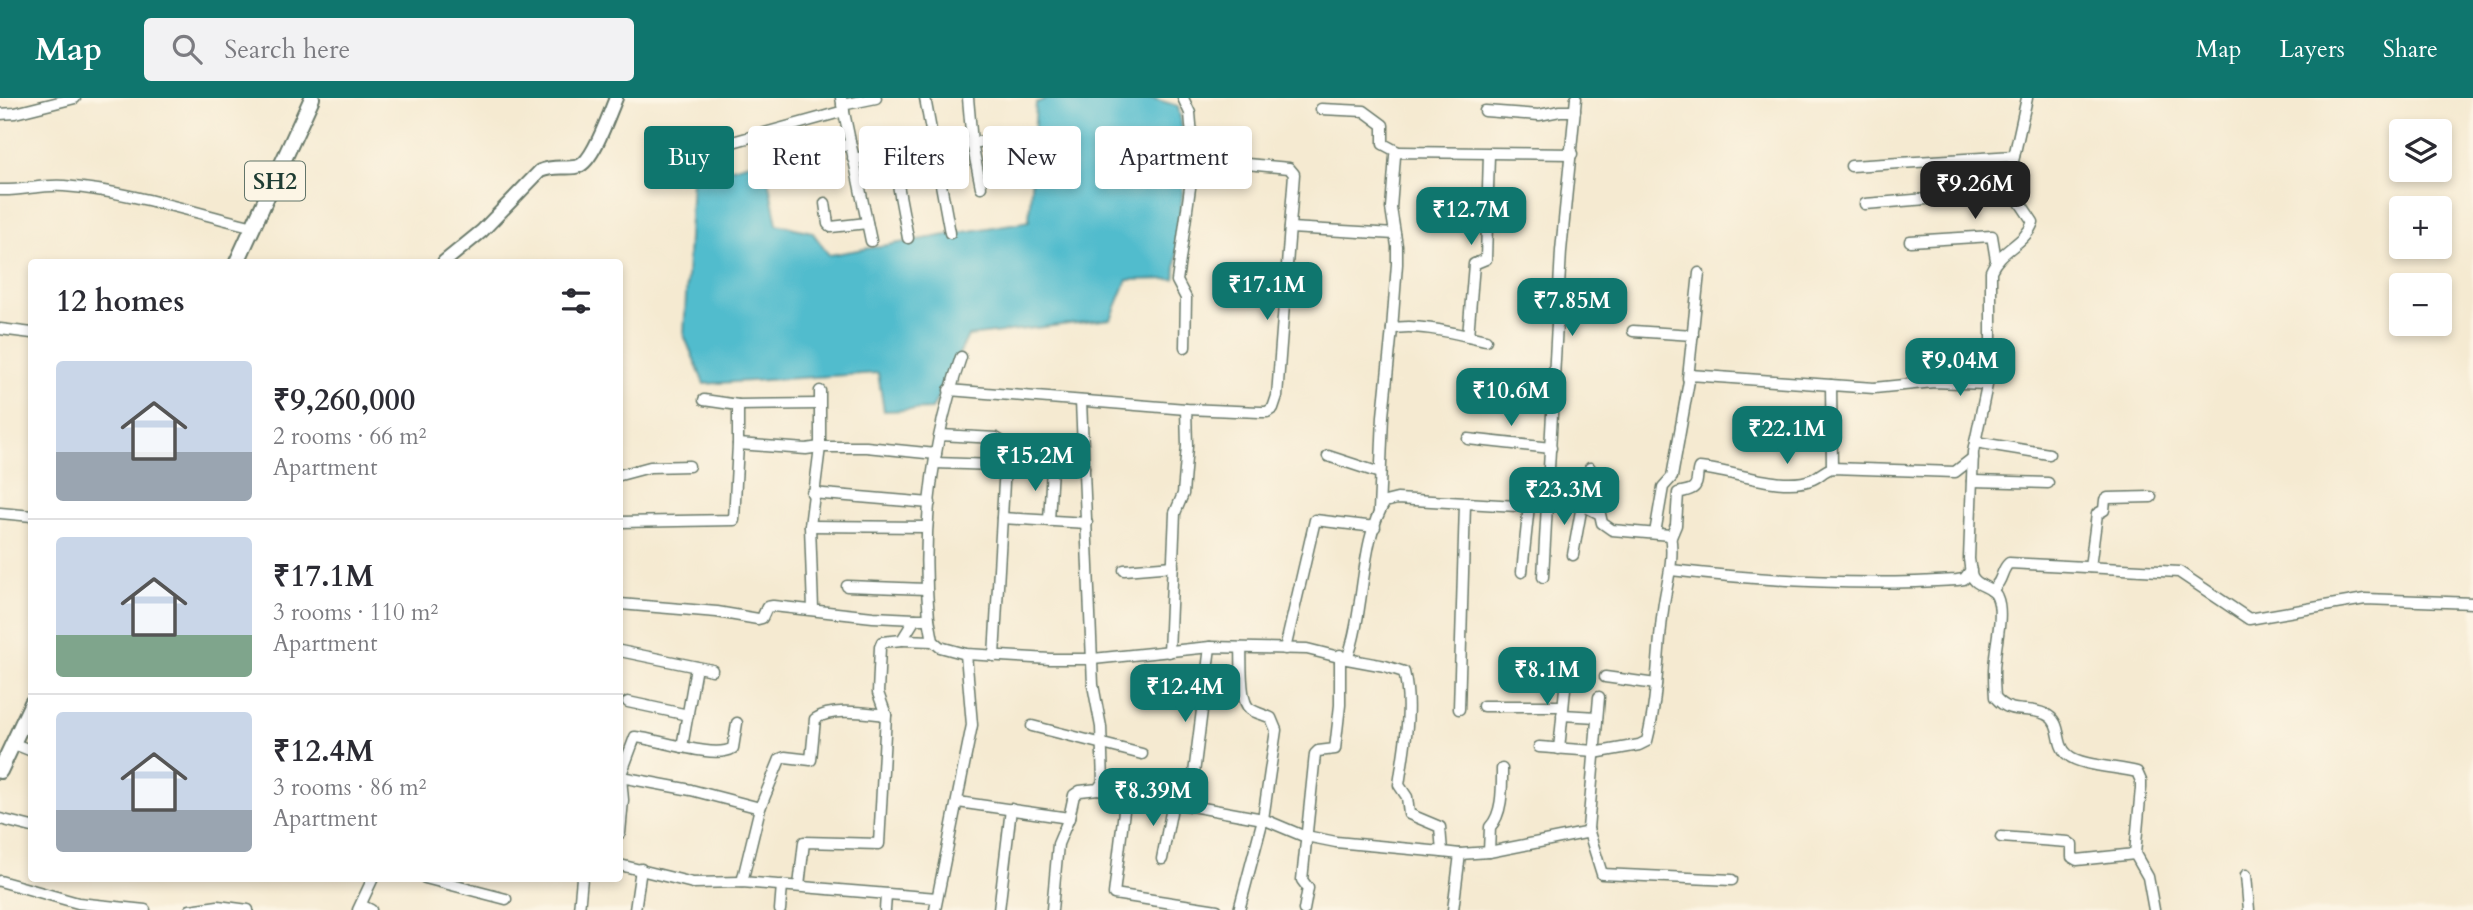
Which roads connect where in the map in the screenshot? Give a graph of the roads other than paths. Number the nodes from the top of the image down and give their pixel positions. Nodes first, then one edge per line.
1 (75, 98) edge
2 (312, 98) edge
3 (616, 98) edge
4 (876, 98) edge
5 (925, 98) edge
6 (968, 98) edge
7 (1183, 98) edge
8 (1576, 98) edge
9 (2027, 98) edge
10 (842, 104) edge
11 (1321, 109) dead end
12 (1485, 111) dead end
13 (1575, 111) junction
14 (0, 114) edge
15 (930, 126) edge
16 (1191, 126) edge
17 (734, 141) edge
18 (983, 142) edge
19 (850, 144) junction
20 (969, 144) edge
21 (972, 144) junction
22 (845, 146) edge
23 (1398, 152) junction
24 (1489, 154) junction
25 (1572, 155) junction
26 (2014, 156) junction
27 (859, 158) edge
28 (853, 159) junction
29 (1252, 164) edge
30 (1851, 166) dead end
31 (981, 187) dead end
32 (899, 189) edge
33 (942, 189) edge
34 (1190, 189) edge
35 (0, 190) edge
36 (2013, 192) junction
37 (825, 203) dead end
38 (1865, 204) dead end
39 (867, 223) junction
40 (254, 227) junction
41 (1290, 228) junction
42 (950, 233) dead end
43 (1395, 234) junction
44 (908, 238) dead end
45 (871, 241) dead end
46 (1910, 241) dead end
47 (238, 259) edge
48 (448, 259) edge
49 (1996, 260) junction
50 (1699, 273) dead end
51 (0, 329) edge
52 (1392, 329) junction
53 (1633, 331) dead end
54 (28, 332) edge
55 (1693, 335) junction
56 (1468, 336) junction
57 (1486, 340) dead end
58 (1185, 347) dead end
59 (961, 357) dead end
60 (1688, 378) junction
61 (1987, 384) junction
62 (1831, 385) junction
63 (950, 390) junction
64 (820, 391) dead end
65 (1494, 395) dead end
66 (704, 400) dead end
67 (1081, 401) junction
68 (819, 404) junction
69 (1553, 404) junction
70 (738, 405) junction
71 (1186, 409) junction
72 (940, 435) junction
73 (1468, 439) dead end
74 (1975, 442) junction
75 (738, 444) junction
76 (820, 447) junction
77 (1551, 447) junction
78 (2049, 454) dead end
79 (1328, 456) dead end
80 (936, 458) junction
81 (1973, 458) junction
82 (1005, 465) junction
83 (690, 466) dead end
84 (1052, 467) junction
85 (1084, 468) junction
86 (1590, 468) dead end
87 (1832, 468) junction
88 (1380, 473) junction
89 (623, 474) edge
90 (1972, 481) junction
91 (2048, 483) dead end
92 (813, 494) junction
93 (2151, 497) dead end
94 (930, 503) junction
95 (1548, 503) junction
96 (1465, 504) junction
97 (1529, 505) junction
98 (1584, 505) junction
99 (1379, 511) junction
100 (0, 513) edge
101 (28, 516) edge
102 (1002, 518) junction
103 (1049, 521) junction
104 (623, 522) edge
105 (1087, 523) junction
106 (810, 526) junction
107 (927, 527) junction
108 (1375, 527) junction
109 (1655, 533) junction
110 (1671, 537) junction
111 (1573, 555) dead end
112 (1173, 566) junction
113 (2090, 567) junction
114 (1124, 570) dead end
115 (1671, 570) junction
116 (1971, 570) junction
117 (1522, 572) dead end
118 (1543, 577) dead end
119 (847, 586) dead end
120 (926, 589) junction
121 (1991, 590) junction
122 (2473, 603) edge
123 (623, 604) edge
124 (813, 609) junction
125 (915, 618) junction
126 (929, 619) junction
127 (902, 640) junction
128 (933, 641) junction
129 (1210, 647) junction
130 (1241, 648) junction
131 (1285, 649) junction
132 (623, 652) edge
133 (1169, 652) junction
134 (966, 654) junction
135 (993, 656) junction
136 (1344, 657) junction
137 (1093, 659) junction
138 (696, 667) junction
139 (1567, 669) dead end
140 (712, 670) dead end
141 (1605, 677) dead end
142 (1656, 684) junction
143 (1599, 697) dead end
144 (628, 702) dead end
145 (1483, 706) dead end
146 (1459, 709) dead end
147 (28, 711) edge
148 (1562, 711) junction
149 (688, 715) junction
150 (886, 715) junction
151 (1597, 717) junction
152 (737, 723) dead end
153 (1032, 726) dead end
154 (1100, 742) junction
155 (12, 743) junction
156 (682, 747) junction
157 (1539, 747) dead end
158 (1559, 748) junction
159 (28, 749) edge
160 (1595, 752) junction
161 (1142, 754) dead end
162 (623, 769) edge
163 (1502, 769) dead end
164 (0, 771) edge
165 (623, 778) edge
166 (1098, 789) junction
167 (1125, 794) junction
168 (958, 802) junction
169 (1173, 802) junction
170 (1190, 805) junction
171 (760, 807) junction
172 (1011, 809) junction
173 (1069, 818) junction
174 (0, 819) edge
175 (1263, 819) junction
176 (28, 826) edge
177 (1588, 829) junction
178 (1308, 837) junction
179 (2001, 837) dead end
180 (1443, 852) junction
181 (1489, 852) junction
182 (1460, 854) junction
183 (2134, 855) junction
184 (1162, 859) dead end
185 (623, 866) edge
186 (641, 869) junction
187 (2246, 875) dead end
188 (1732, 880) dead end
189 (0, 881) edge
190 (372, 882) edge
191 (440, 882) edge
192 (582, 882) edge
193 (742, 882) junction
194 (782, 885) junction
195 (799, 886) junction
196 (886, 895) junction
197 (937, 898) junction
198 (506, 899) dead end
199 (363, 908) edge
200 (145, 910) edge
201 (190, 910) edge
202 (248, 910) edge
203 (579, 910) edge
204 (635, 910) edge
205 (780, 910) edge
206 (885, 910) edge
207 (935, 910) edge
208 (999, 910) edge
209 (1052, 910) edge
210 (1217, 910) edge
211 (1239, 910) edge
212 (1304, 910) edge
213 (1453, 910) edge
214 (2154, 910) edge
215 (2249, 910) edge

1 - 14 street
2 - 40 main road, SH2
3 - 48 street
4 - 10 street
5 - 15 street
6 - 21 street
7 - 16 street
8 - 13 street
9 - 26 street
10 - 17 street
10 - 19 street
11 - 23 street
12 - 13 street
13 - 25 street
18 - 21 street
19 - 22 street
19 - 28 street
20 - 21 street
21 - 31 street
23 - 24 street
23 - 43 street
24 - 25 street
24 - 56 street
25 - 69 street
26 - 30 street
26 - 36 street
27 - 28 street
28 - 39 street
29 - 41 street
32 - 44 street
33 - 42 street
34 - 58 street
35 - 40 street
36 - 38 street
36 - 49 street
37 - 39 street
39 - 45 street
40 - 47 main road, SH2
41 - 43 street
41 - 71 street
43 - 52 street
46 - 49 street
49 - 61 street
50 - 55 street
51 - 54 street
52 - 56 street
52 - 88 street
53 - 55 street
55 - 60 street
56 - 57 street
59 - 63 street
60 - 62 street
60 - 109 street
61 - 62 street
61 - 74 street
62 - 87 street
63 - 67 street
63 - 72 street
64 - 68 street
65 - 69 street
66 - 70 street
67 - 71 street
67 - 85 street
68 - 70 street
68 - 76 street
69 - 77 street
70 - 75 street
71 - 112 street
72 - 80 street
72 - 82 street
73 - 77 street
74 - 78 street
74 - 81 street
75 - 76 street
75 - 104 street
76 - 80 street
76 - 92 street
77 - 95 street
79 - 88 street
80 - 82 street
80 - 94 street
81 - 87 street
81 - 90 street
82 - 84 street
82 - 102 street
83 - 89 street
84 - 85 street
84 - 103 street
85 - 105 street
86 - 98 street
87 - 110 street
88 - 99 street
90 - 91 street
90 - 116 street
92 - 94 street
92 - 106 street
93 - 113 street
94 - 107 street
95 - 97 street
95 - 98 street
95 - 118 street
96 - 97 street
96 - 99 street
96 - 146 street
97 - 117 street
98 - 109 street
98 - 111 street
99 - 108 street
100 - 101 street
102 - 103 street
102 - 135 street
103 - 105 street
105 - 137 street
106 - 107 street
106 - 124 street
107 - 120 street
108 - 131 street
108 - 136 street
109 - 110 street
110 - 115 street
112 - 114 street
112 - 133 street
113 - 121 street
113 - 122 street
115 - 116 street
115 - 142 street
116 - 121 street
119 - 120 street
120 - 126 street
121 - 183 street
123 - 124 street
124 - 125 street
125 - 126 street
125 - 127 street
126 - 128 street
127 - 128 street
127 - 150 street
128 - 134 street
129 - 130 street
129 - 133 street
129 - 170 street
130 - 131 street
130 - 175 street
131 - 136 street
132 - 138 street
133 - 137 street
134 - 135 street
134 - 168 street
135 - 137 street
136 - 178 street
136 - 180 street
137 - 154 street
138 - 140 street
138 - 149 street
139 - 148 street
141 - 142 street
142 - 160 street
143 - 151 street
144 - 149 street
145 - 148 street
147 - 155 main road
148 - 151 street
148 - 158 street
149 - 156 street
150 - 171 street
150 - 195 street
151 - 160 street
152 - 156 street
153 - 154 street
154 - 161 street
154 - 166 street
155 - 159 street
155 - 164 main road
156 - 162 street
157 - 158 street
158 - 160 street
160 - 177 street
163 - 181 street
165 - 171 street
166 - 167 street
166 - 173 street
167 - 169 street
167 - 210 street
168 - 172 street
168 - 197 street
169 - 170 street
169 - 184 street
170 - 175 street
171 - 193 street
172 - 173 street
172 - 208 street
173 - 209 street
174 - 176 street
175 - 178 street
175 - 211 street
177 - 181 street
177 - 188 street
178 - 180 street
178 - 212 street
179 - 183 street
180 - 182 street
181 - 182 street
182 - 213 street
183 - 214 street
185 - 186 street
186 - 193 street
186 - 204 street
187 - 215 street
189 - 200 street
190 - 199 street
191 - 198 street
192 - 203 street
193 - 194 street
194 - 195 street
194 - 205 street
195 - 196 street
196 - 197 street
196 - 206 street
197 - 207 street
201 - 202 street

